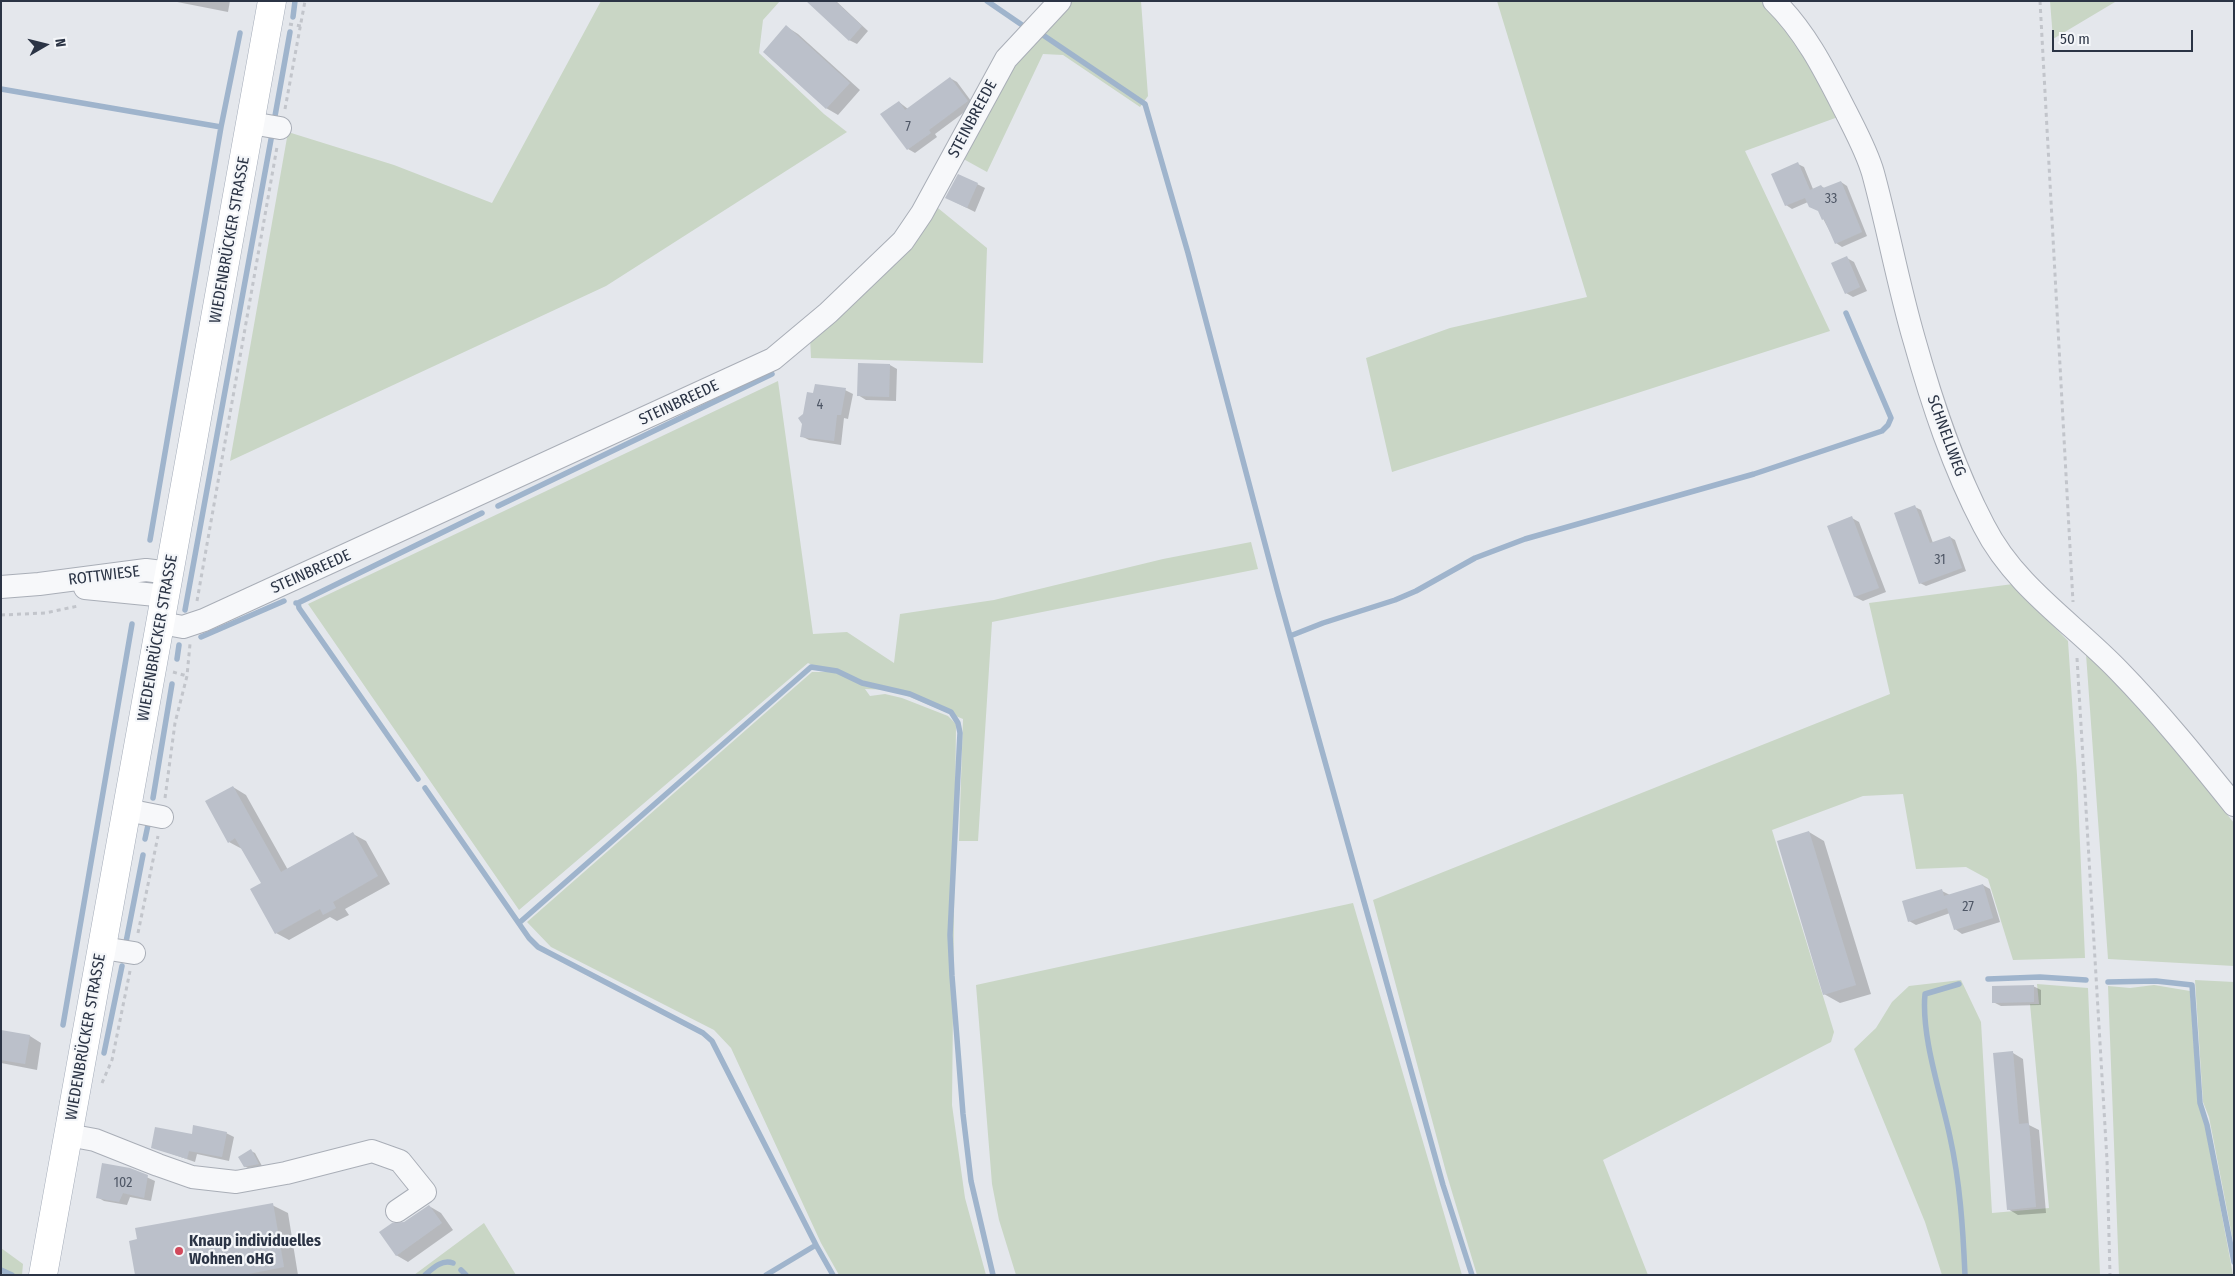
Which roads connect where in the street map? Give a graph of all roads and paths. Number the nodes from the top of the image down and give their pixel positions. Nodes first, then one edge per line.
1 (272, 1) edge
2 (305, 1) edge
3 (1060, 1) edge
4 (1774, 1) edge
5 (251, 123) junction
6 (280, 128) junction
7 (168, 585) junction
8 (1, 586) edge
9 (80, 606) dead end
10 (1, 615) edge
11 (161, 623) junction
12 (193, 624) junction
13 (2234, 804) edge
14 (127, 810) junction
15 (162, 817) junction
16 (103, 948) junction
17 (134, 953) joint
18 (68, 1135) junction
19 (397, 1211) dead end
20 (43, 1272) edge

1 - 5 main road, WIEDENBRÜCKER STRASSE
2 - 6 path
3 - 12 street, STEINBREEDE
4 - 13 street, SCHNELLWEG
5 - 6 street
5 - 7 main road, WIEDENBRÜCKER STRASSE
6 - 12 path
7 - 8 street, ROTTWIESE
7 - 11 main road, WIEDENBRÜCKER STRASSE
9 - 10 path
11 - 12 street, STEINBREEDE
11 - 14 main road, WIEDENBRÜCKER STRASSE
12 - 15 path
14 - 15 street
14 - 16 main road, WIEDENBRÜCKER STRASSE
15 - 17 path
16 - 17 street
16 - 18 main road, WIEDENBRÜCKER STRASSE
18 - 19 street
18 - 20 main road, WIEDENBRÜCKER STRASSE

